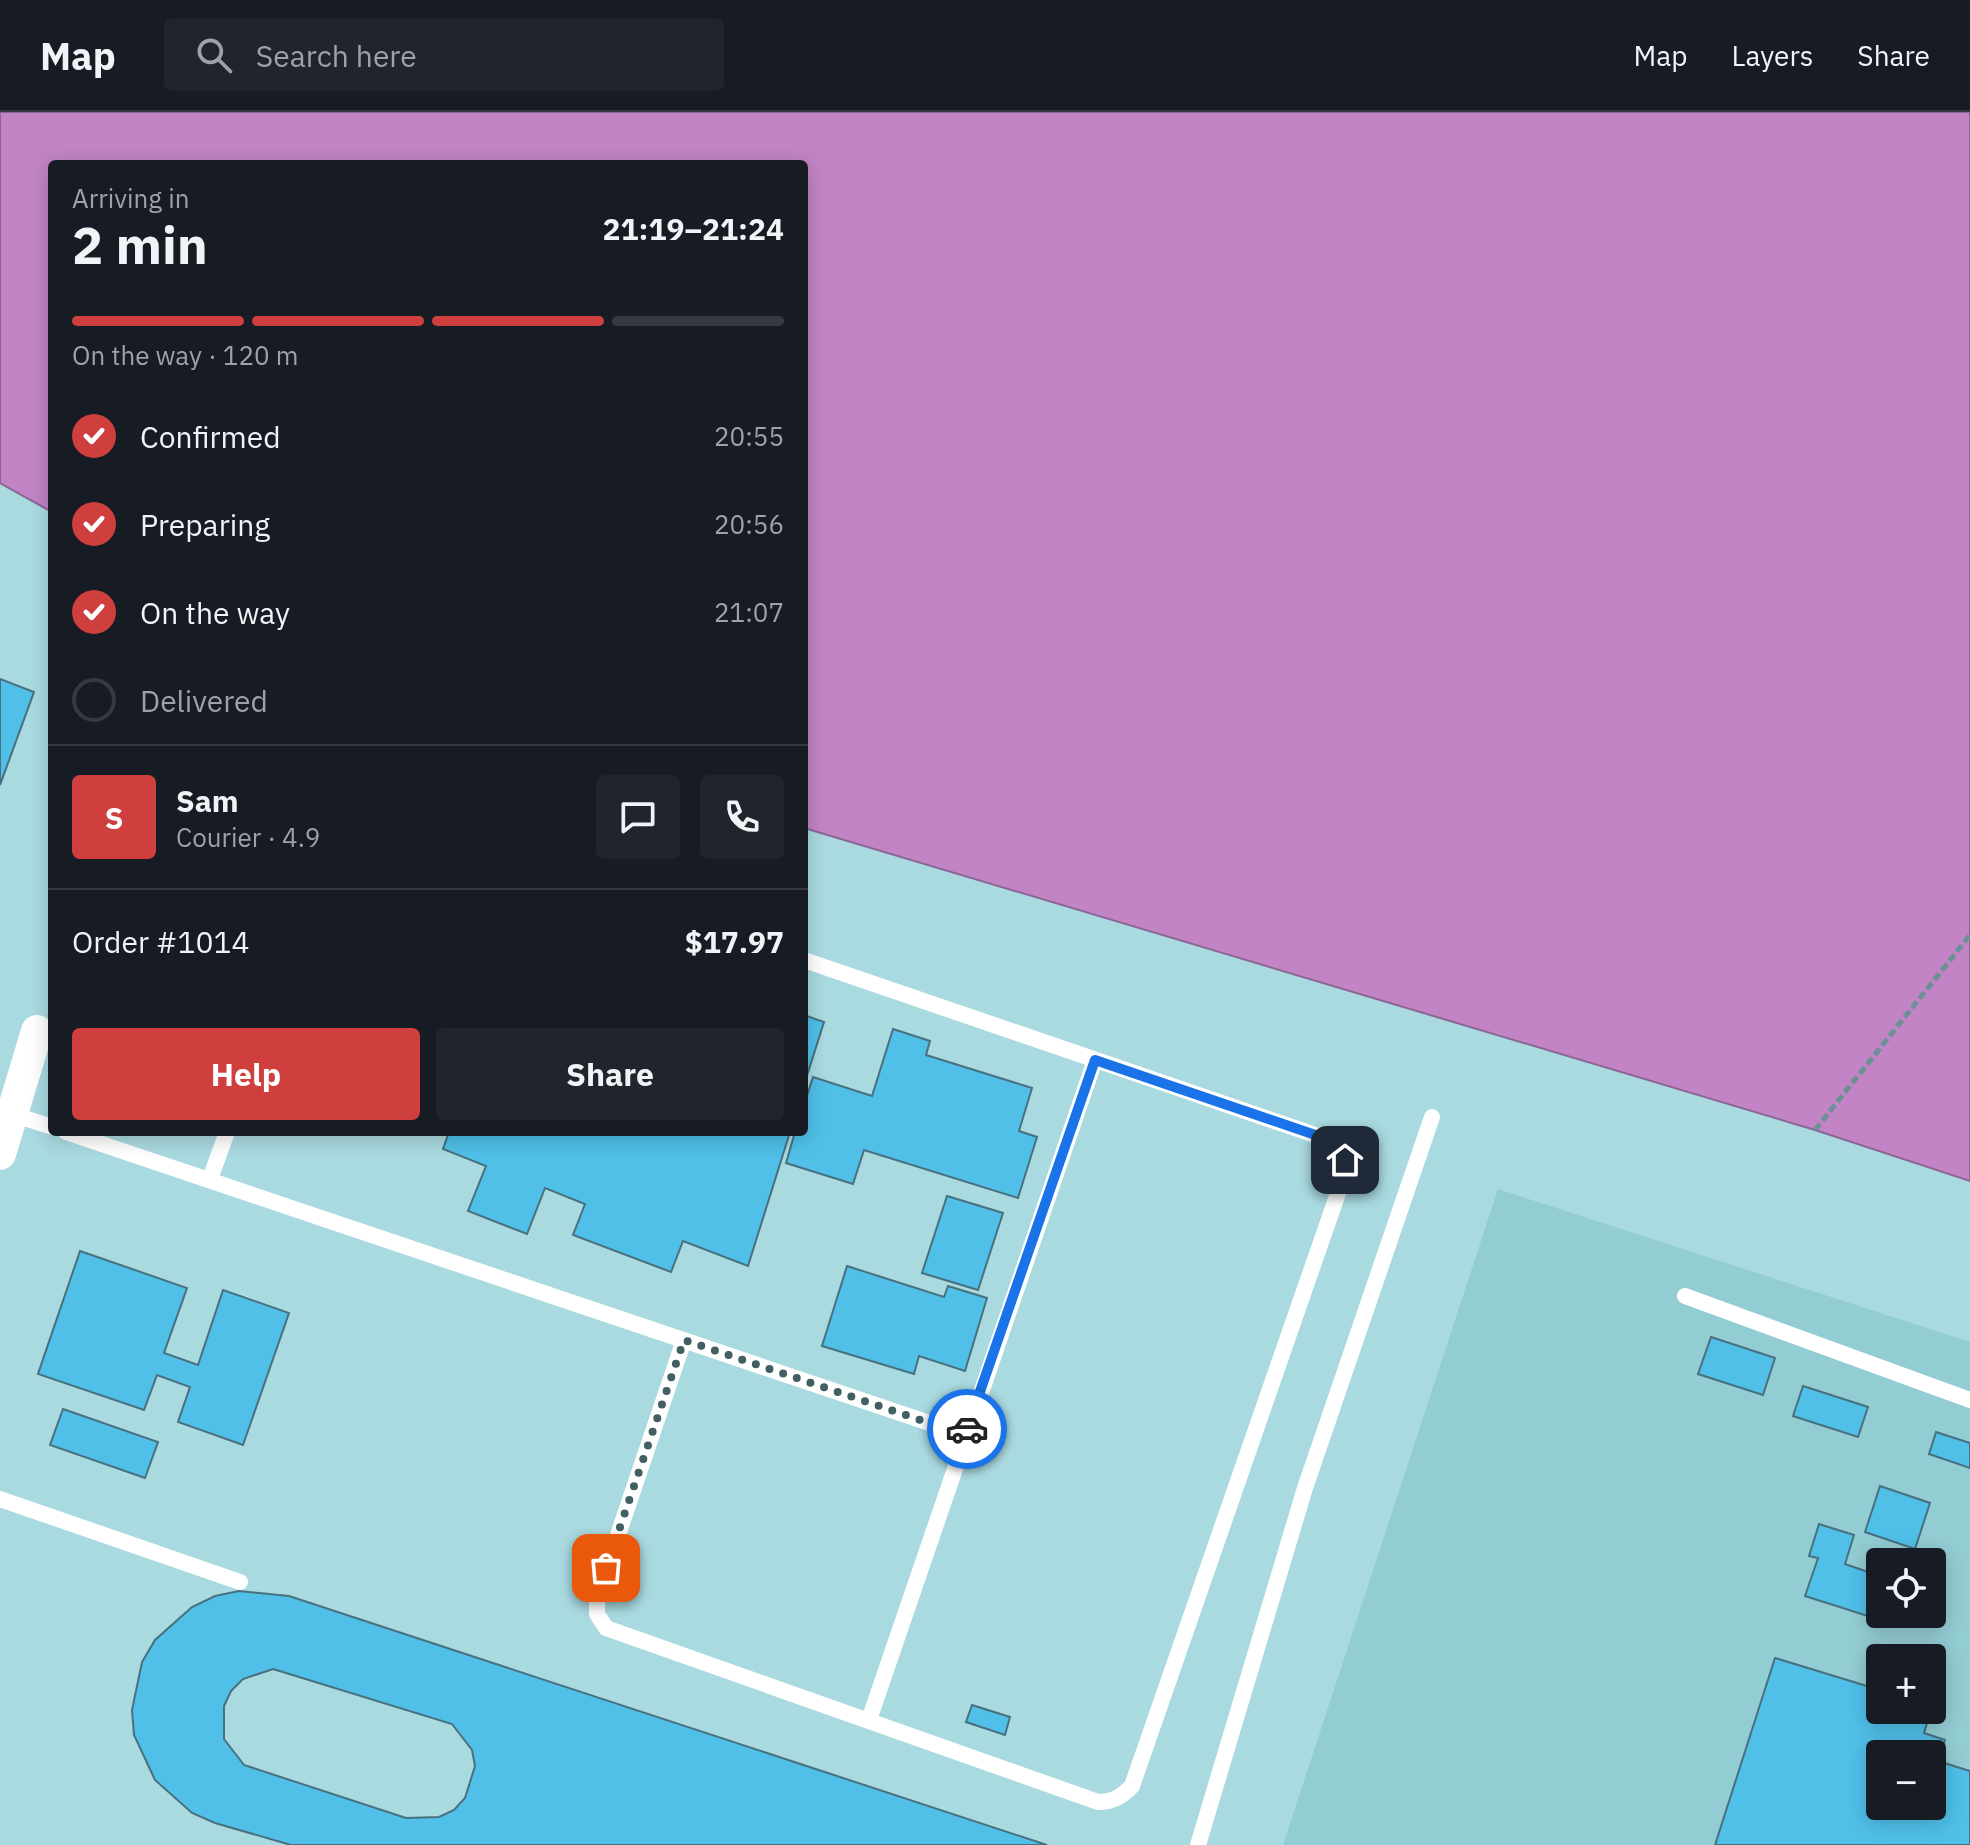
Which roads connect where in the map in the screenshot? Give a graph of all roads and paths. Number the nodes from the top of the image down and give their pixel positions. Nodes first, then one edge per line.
1 (1970, 935) edge
2 (808, 961) edge
3 (37, 1031) dead end
4 (1095, 1060) junction
5 (12, 1114) junction
6 (1432, 1117) dead end
7 (48, 1126) edge
8 (1815, 1130) dead end
9 (78, 1136) edge
10 (226, 1136) edge
11 (0, 1154) edge
12 (210, 1179) junction
13 (1685, 1296) dead end
14 (684, 1340) junction
15 (1970, 1400) edge
16 (965, 1435) junction
17 (0, 1499) edge
18 (240, 1582) dead end
19 (869, 1720) junction
20 (1198, 1845) edge

1 - 8 path
2 - 4 lane
3 - 5 street
4 - 16 lane
4 - 19 lane
5 - 7 lane
5 - 11 street
6 - 20 lane
9 - 12 lane
10 - 12 lane
12 - 14 lane
13 - 15 lane
14 - 16 lane
14 - 19 lane
16 - 19 lane
17 - 18 lane

